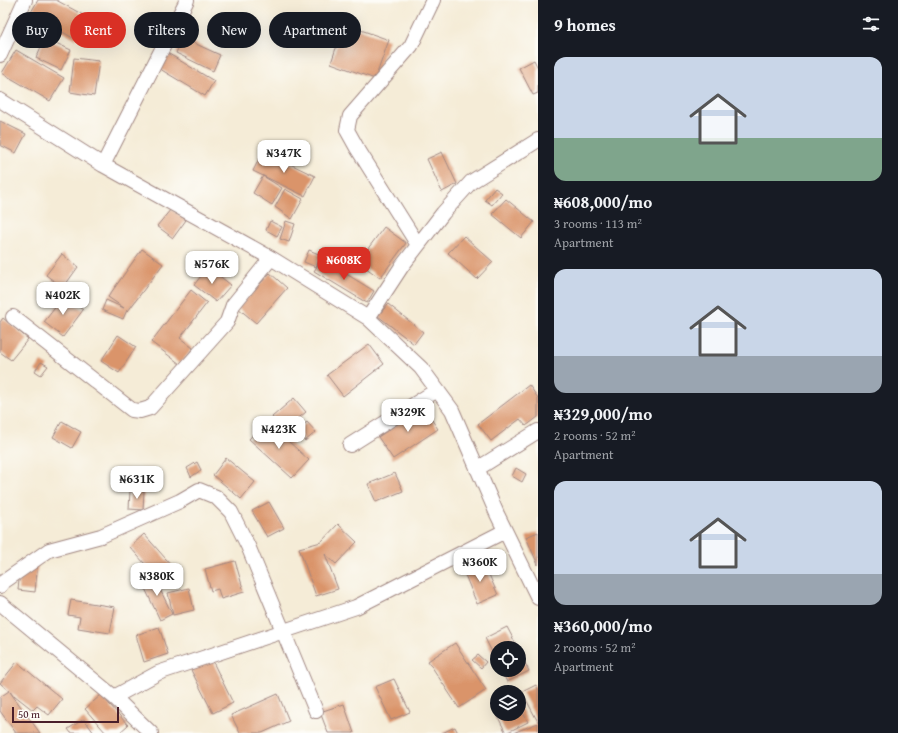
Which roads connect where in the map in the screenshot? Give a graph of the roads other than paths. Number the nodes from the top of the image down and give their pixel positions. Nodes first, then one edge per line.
1 (25, 0) edge
2 (187, 0) edge
3 (433, 0) edge
4 (0, 55) edge
5 (0, 100) edge
6 (538, 140) edge
7 (103, 165) junction
8 (418, 245) junction
9 (271, 258) junction
10 (13, 317) dead end
11 (368, 318) junction
12 (437, 390) junction
13 (538, 431) edge
14 (350, 445) dead end
15 (477, 469) junction
16 (505, 531) junction
17 (0, 586) edge
18 (538, 598) edge
19 (0, 603) edge
20 (283, 632) junction
21 (114, 697) junction
22 (316, 711) dead end
23 (151, 733) edge

1 - 4 street
2 - 7 street
3 - 8 street
5 - 7 street
6 - 8 street
7 - 9 street
8 - 11 street
9 - 10 street
9 - 11 street
11 - 12 street
12 - 14 street
12 - 15 street
13 - 15 street
15 - 16 street
16 - 18 street
16 - 20 street
17 - 20 street
19 - 21 street
20 - 21 street
20 - 22 street
21 - 23 street

